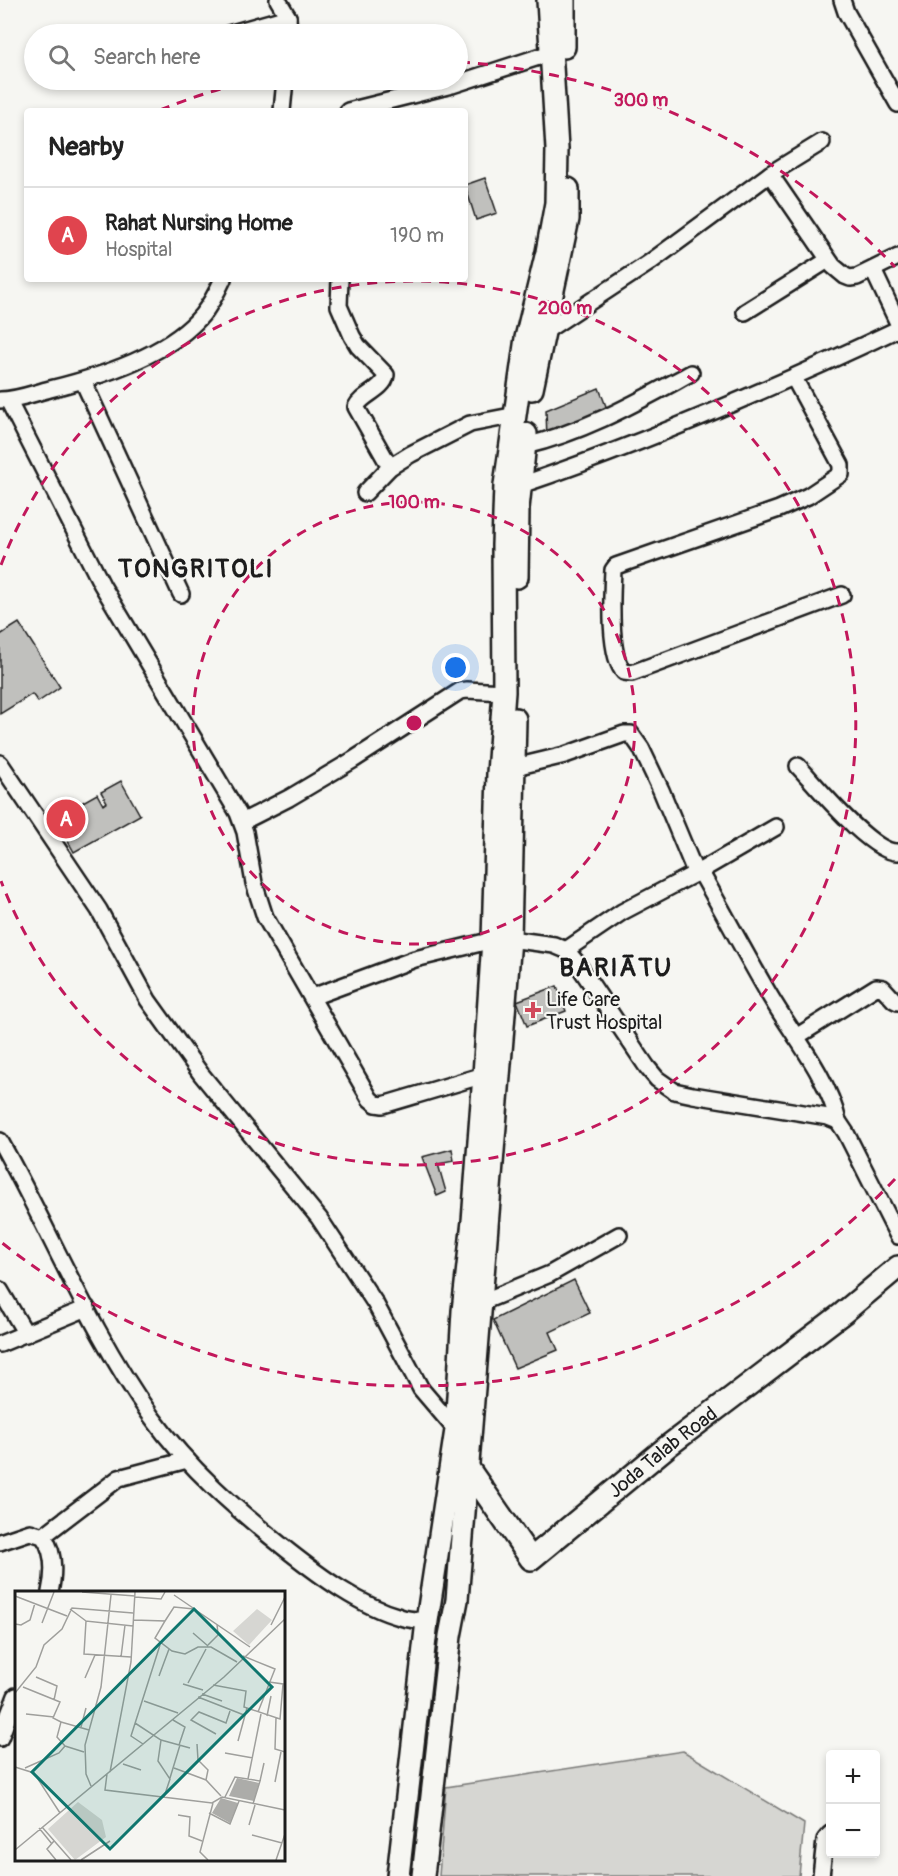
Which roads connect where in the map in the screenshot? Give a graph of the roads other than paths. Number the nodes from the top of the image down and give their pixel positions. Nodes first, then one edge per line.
1 (278, 0) edge
2 (548, 0) edge
3 (564, 0) edge
4 (842, 0) edge
5 (288, 17) junction
6 (263, 24) edge
7 (288, 24) edge
8 (551, 53) junction
9 (468, 80) edge
10 (284, 90) edge
11 (432, 90) edge
12 (898, 104) edge
13 (282, 108) edge
14 (360, 108) edge
15 (822, 142) dead end
16 (770, 174) junction
17 (898, 257) edge
18 (828, 260) junction
19 (873, 270) junction
20 (221, 282) edge
21 (340, 282) edge
22 (746, 312) dead end
23 (898, 323) edge
24 (898, 329) edge
25 (544, 332) junction
26 (691, 373) dead end
27 (794, 378) junction
28 (83, 381) junction
29 (4, 400) edge
30 (516, 415) junction
31 (525, 446) junction
32 (390, 467) junction
33 (521, 485) junction
34 (365, 494) dead end
35 (181, 594) dead end
36 (842, 595) dead end
37 (504, 692) junction
38 (0, 763) edge
39 (798, 765) dead end
40 (514, 767) junction
41 (242, 822) junction
42 (776, 827) dead end
43 (898, 852) edge
44 (698, 872) junction
45 (502, 940) junction
46 (566, 951) junction
47 (312, 997) junction
48 (898, 1002) edge
49 (796, 1037) junction
50 (484, 1075) junction
51 (838, 1121) junction
52 (0, 1141) edge
53 (619, 1235) dead end
54 (898, 1236) edge
55 (898, 1267) edge
56 (0, 1290) edge
57 (482, 1302) junction
58 (87, 1308) junction
59 (26, 1334) junction
60 (0, 1344) edge
61 (456, 1430) junction
62 (187, 1460) junction
63 (460, 1463) junction
64 (43, 1536) junction
65 (0, 1542) edge
66 (50, 1591) edge
67 (427, 1621) junction
68 (15, 1699) edge
69 (0, 1738) edge
70 (826, 1839) edge
71 (398, 1876) edge
72 (423, 1876) edge
73 (821, 1876) edge

1 - 5 street
2 - 8 main road
3 - 25 main road
4 - 12 street
5 - 6 street
5 - 7 street
8 - 9 street
8 - 30 main road
10 - 13 street
11 - 14 street
15 - 16 street
16 - 18 street
16 - 25 street
17 - 19 street
18 - 19 street
18 - 22 street
19 - 23 street
20 - 28 street
21 - 32 street
24 - 27 street
25 - 31 main road
26 - 31 street
27 - 33 street
27 - 36 street
28 - 29 street
28 - 35 street
29 - 41 street
30 - 32 street
30 - 37 main road
31 - 33 main road
32 - 34 street
33 - 40 main road
37 - 41 street
37 - 45 main road
38 - 61 street
39 - 43 street
40 - 44 street
40 - 45 main road
41 - 47 street
42 - 44 street
44 - 46 street
44 - 49 street
45 - 46 street
45 - 47 street
45 - 50 main road
45 - 57 main road
46 - 51 street
47 - 50 street
48 - 49 street
49 - 51 street
50 - 61 main road
51 - 54 street
52 - 58 street
53 - 57 street
55 - 63 main road, Joda Talab Road
56 - 59 street
57 - 63 main road
58 - 59 street
58 - 62 street
59 - 60 street
61 - 63 main road
62 - 64 street
62 - 67 street
63 - 67 main road
63 - 72 main road
64 - 65 street
64 - 66 street
67 - 71 main road
68 - 69 street
70 - 73 street

